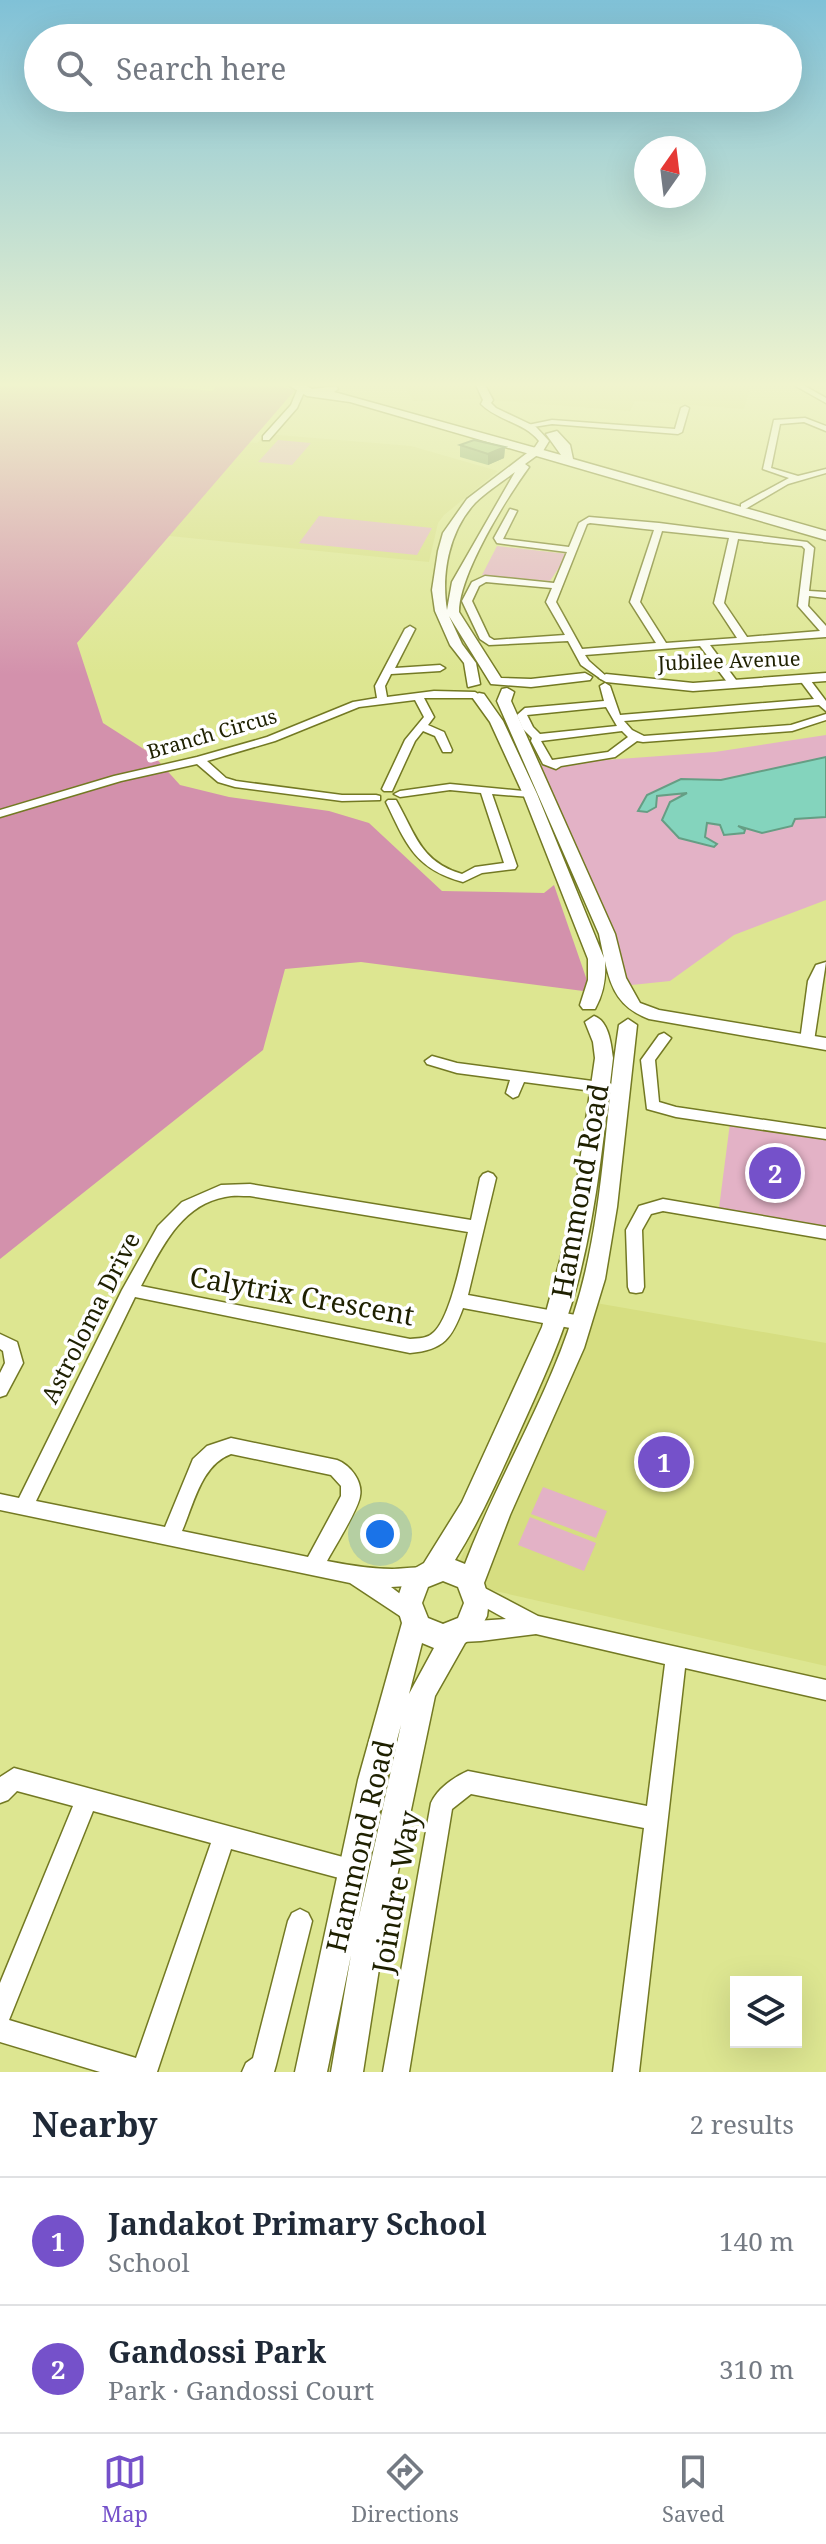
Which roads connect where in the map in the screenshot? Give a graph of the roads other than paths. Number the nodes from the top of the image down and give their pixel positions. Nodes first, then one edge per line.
1 (512, 481) edge
2 (495, 482) edge
3 (636, 482) edge
4 (657, 482) edge
5 (791, 482) edge
6 (791, 482) edge
7 (752, 508) junction
8 (513, 511) dead end
9 (659, 526) junction
10 (826, 529) edge
11 (734, 536) junction
12 (826, 536) edge
13 (571, 550) junction
14 (444, 551) junction
15 (476, 553) junction
16 (439, 581) junction
17 (458, 582) junction
18 (557, 586) junction
19 (805, 593) junction
20 (826, 595) edge
21 (410, 629) dead end
22 (826, 633) edge
23 (571, 638) junction
24 (744, 640) junction
25 (703, 643) junction
26 (663, 646) junction
27 (579, 652) junction
28 (440, 668) dead end
29 (389, 671) junction
30 (826, 677) edge
31 (804, 679) junction
32 (597, 683) junction
33 (734, 684) junction
34 (503, 686) junction
35 (474, 690) junction
36 (418, 696) junction
37 (382, 699) junction
38 (824, 705) edge
39 (826, 717) edge
40 (621, 723) junction
41 (422, 727) junction
42 (538, 737) junction
43 (635, 737) junction
44 (447, 750) dead end
45 (199, 760) junction
46 (486, 792) junction
47 (530, 794) junction
48 (393, 795) junction
49 (0, 814) edge
50 (826, 966) edge
51 (592, 1014) junction
52 (632, 1015) junction
53 (664, 1038) dead end
54 (817, 1042) edge
55 (432, 1061) dead end
56 (518, 1077) junction
57 (600, 1087) junction
58 (513, 1093) dead end
59 (826, 1134) edge
60 (488, 1178) dead end
61 (476, 1227) junction
62 (826, 1233) edge
63 (636, 1287) dead end
64 (130, 1290) junction
65 (457, 1300) junction
66 (556, 1319) junction
67 (581, 1323) junction
68 (0, 1341) edge
69 (0, 1390) edge
70 (0, 1502) edge
71 (23, 1508) junction
72 (170, 1538) junction
73 (314, 1565) junction
74 (428, 1574) junction
75 (353, 1575) junction
76 (474, 1588) junction
77 (413, 1618) junction
78 (536, 1625) junction
79 (459, 1633) junction
80 (676, 1656) junction
81 (826, 1690) edge
82 (7, 1786) edge
83 (87, 1799) junction
84 (656, 1819) junction
85 (224, 1837) junction
86 (354, 1871) junction
87 (300, 1921) dead end
88 (0, 2013) edge
89 (0, 2030) edge
90 (143, 2072) edge
91 (255, 2072) edge
92 (311, 2072) edge
93 (347, 2072) edge
94 (396, 2072) edge
95 (626, 2072) edge

1 - 15 main road
2 - 14 main road, Hammond Road
3 - 7 highway
4 - 7 highway
5 - 7 street
6 - 7 street
7 - 10 highway
7 - 12 highway
8 - 13 street
9 - 11 street
9 - 13 street
9 - 26 street
11 - 19 street
11 - 24 street
13 - 18 street
14 - 15 main road
14 - 16 main road, Hammond Road
15 - 17 main road
16 - 17 main road
16 - 35 main road, Hammond Road
17 - 34 main road
18 - 23 street
18 - 23 street
19 - 20 street
19 - 22 street
21 - 29 street
22 - 24 street
23 - 27 street
24 - 25 street
25 - 26 street
25 - 33 street
26 - 27 street
27 - 32 street
28 - 29 street
29 - 37 street
30 - 31 main road, Jubilee Avenue
31 - 33 main road, Jubilee Avenue
31 - 38 street
32 - 33 main road, Jubilee Avenue
32 - 34 main road, Jubilee Avenue
32 - 40 street
32 - 42 street
34 - 35 main road, Jubilee Avenue
34 - 52 main road
35 - 36 street, Branch Circus
35 - 47 main road, Hammond Road
36 - 37 street, Branch Circus
36 - 41 street
37 - 45 street, Branch Circus
38 - 40 street
39 - 43 street
40 - 42 street
40 - 43 street
41 - 44 street
41 - 48 street
42 - 43 street
45 - 48 street
45 - 49 street, Branch Circus
46 - 47 street
46 - 48 street
46 - 48 street
47 - 51 main road, Hammond Road
50 - 54 street
51 - 52 main road
51 - 52 main road
51 - 57 main road, Hammond Road
52 - 54 main road
52 - 67 main road, Hammond Road
53 - 59 street
55 - 56 street
56 - 57 street
56 - 58 street
57 - 66 main road, Hammond Road
60 - 61 street, Calytrix Crescent
61 - 64 street, Astroloma Drive
61 - 65 street, Calytrix Crescent
62 - 63 street
64 - 65 street, Calytrix Crescent
64 - 71 street, Astroloma Drive
65 - 66 street
66 - 67 street
66 - 74 main road, Hammond Road
67 - 76 main road, Hammond Road
68 - 69 street
70 - 71 street
71 - 72 street
72 - 73 street
72 - 73 street
73 - 75 street
74 - 75 street
74 - 76 main road
74 - 77 main road
75 - 77 street
76 - 78 street
76 - 79 main road
77 - 79 main road
77 - 86 main road, Hammond Road
78 - 79 street
78 - 80 street
79 - 93 main road, Hammond Road
80 - 81 street
80 - 84 street
82 - 83 street
83 - 85 street
83 - 88 street
84 - 94 street, Joindre Way
84 - 95 street
85 - 86 street
85 - 90 street
86 - 92 main road, Hammond Road
87 - 91 street
89 - 90 street

